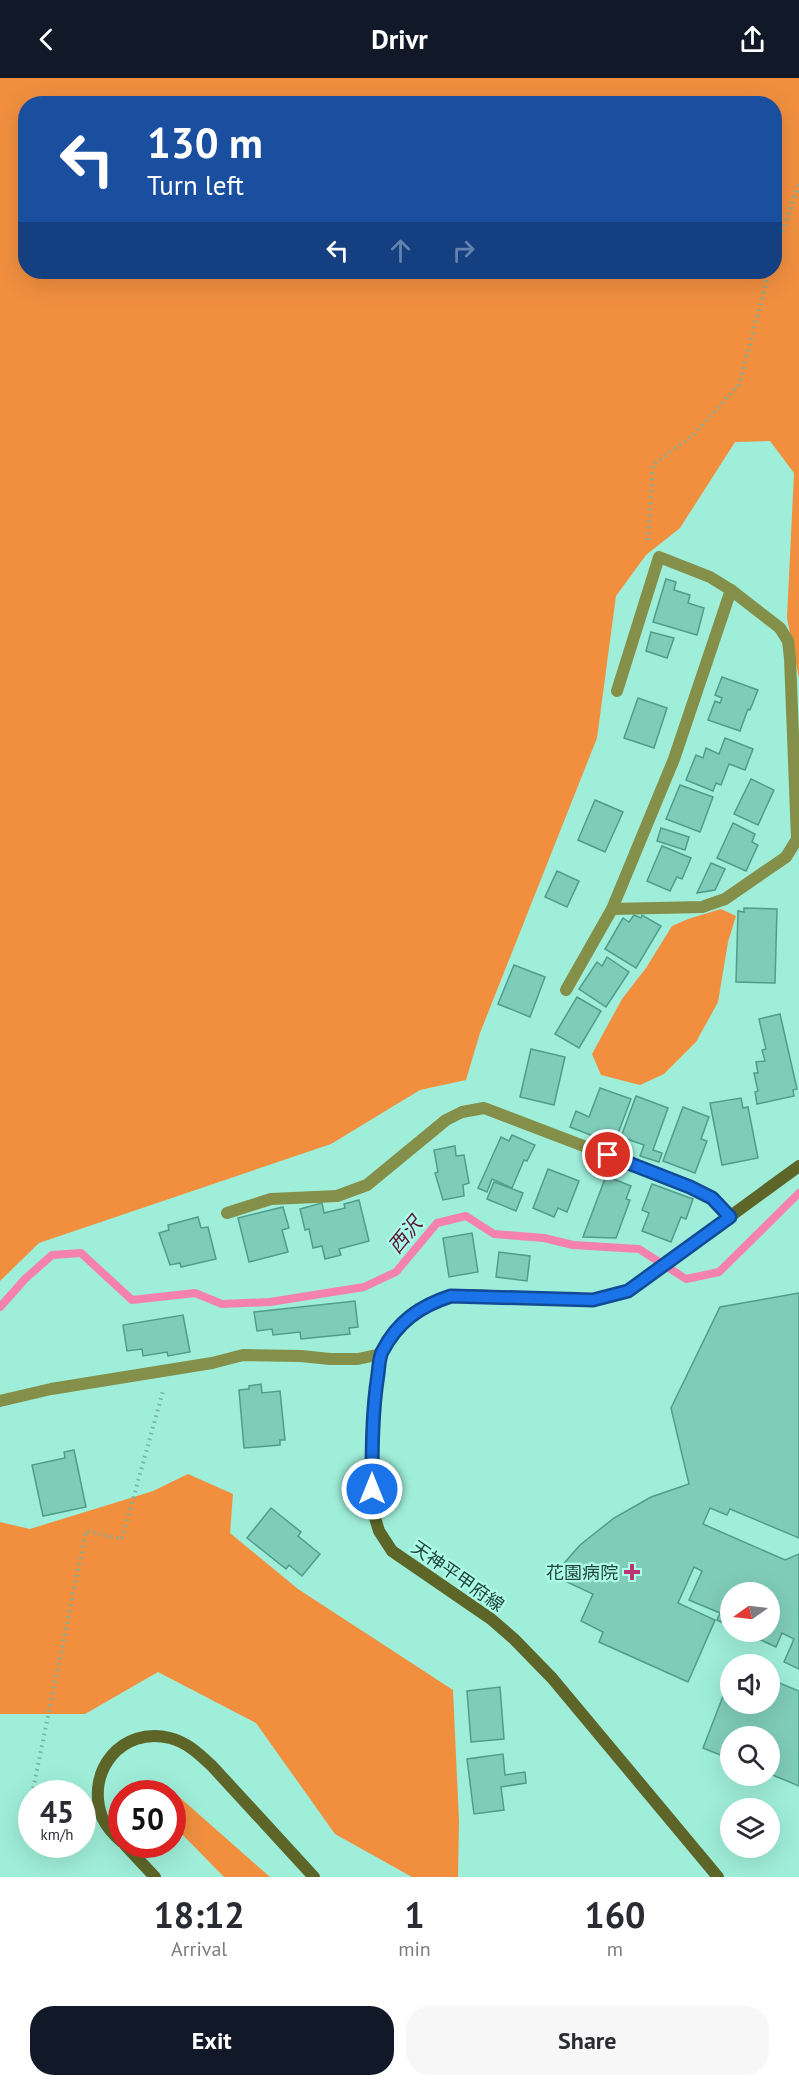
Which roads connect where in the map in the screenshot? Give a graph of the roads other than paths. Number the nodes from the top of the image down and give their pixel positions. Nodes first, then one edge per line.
1 (731, 590) junction
2 (617, 691) dead end
3 (798, 837) edge
4 (612, 909) junction
5 (566, 990) dead end
6 (799, 1166) edge
7 (228, 1213) dead end
8 (730, 1217) junction
9 (381, 1354) junction
10 (0, 1401) edge
11 (108, 1825) edge
12 (137, 1858) edge
13 (155, 1877) edge
14 (315, 1877) edge
15 (718, 1877) edge

1 - 2 lane
1 - 3 lane
1 - 4 lane
3 - 4 lane
4 - 5 lane
6 - 8 main road, 天神平甲府線
7 - 8 lane
8 - 9 main road, 天神平甲府線
9 - 10 lane
9 - 15 main road, 天神平甲府線
11 - 14 main road
12 - 13 main road

